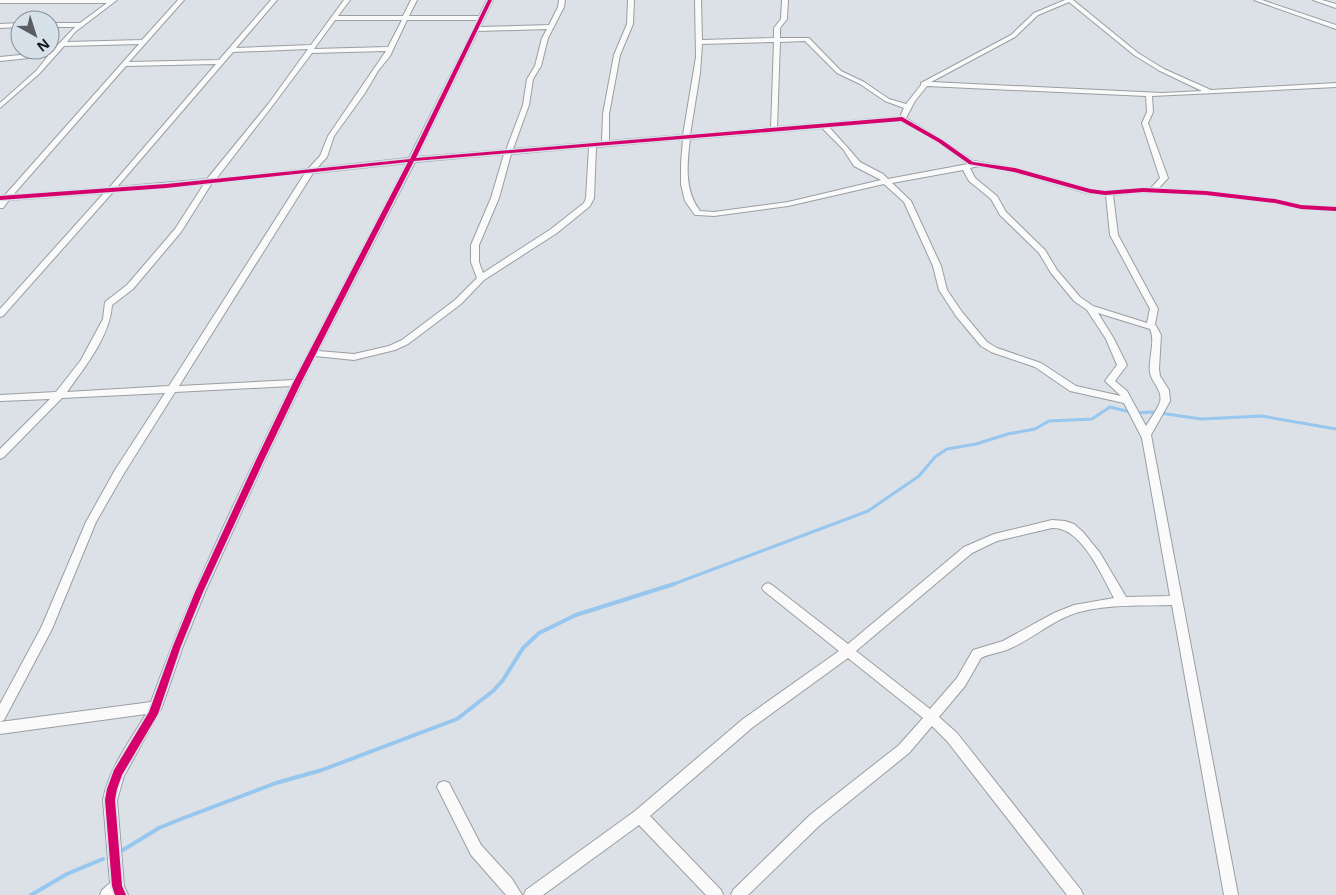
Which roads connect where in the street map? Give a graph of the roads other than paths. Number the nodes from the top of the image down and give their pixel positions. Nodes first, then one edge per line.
1 (114, 0) edge
2 (181, 0) edge
3 (274, 0) edge
4 (347, 0) edge
5 (414, 0) edge
6 (490, 0) edge
7 (563, 0) edge
8 (632, 0) edge
9 (698, 0) edge
10 (786, 0) edge
11 (1257, 0) edge
12 (1316, 0) edge
13 (0, 1) edge
14 (1336, 6) edge
15 (334, 18) junction
16 (404, 18) junction
17 (481, 18) junction
18 (60, 25) edge
19 (80, 25) junction
20 (549, 27) junction
21 (1336, 27) edge
22 (476, 29) junction
23 (777, 41) junction
24 (145, 42) junction
25 (699, 42) junction
26 (63, 44) junction
27 (60, 47) edge
28 (311, 49) junction
29 (390, 49) junction
30 (231, 50) junction
31 (48, 60) edge
32 (221, 62) junction
33 (125, 64) junction
34 (924, 84) junction
35 (1336, 85) edge
36 (1211, 93) junction
37 (1149, 95) junction
38 (0, 106) edge
39 (908, 107) junction
40 (902, 119) junction
41 (824, 126) junction
42 (774, 130) junction
43 (686, 137) junction
44 (605, 144) junction
45 (594, 146) junction
46 (508, 153) junction
47 (412, 160) junction
48 (976, 164) junction
49 (965, 166) junction
50 (312, 170) junction
51 (210, 181) junction
52 (885, 181) junction
53 (111, 190) junction
54 (1152, 191) junction
55 (1109, 193) junction
56 (4, 198) edge
57 (0, 206) edge
58 (1336, 209) edge
59 (481, 278) junction
60 (1090, 308) junction
61 (0, 314) edge
62 (1154, 328) junction
63 (314, 353) junction
64 (297, 383) junction
65 (172, 389) junction
66 (59, 395) junction
67 (0, 398) edge
68 (1127, 400) junction
69 (1146, 435) junction
70 (0, 455) edge
71 (768, 588) dead end
72 (1175, 600) junction
73 (1122, 601) junction
74 (847, 652) junction
75 (156, 707) junction
76 (0, 716) edge
77 (931, 717) junction
78 (0, 728) edge
79 (444, 787) dead end
80 (640, 816) junction
81 (115, 892) edge
82 (515, 895) edge
83 (531, 895) edge
84 (716, 895) edge
85 (738, 895) edge
86 (1076, 895) edge
87 (1231, 895) edge

1 - 13 street
1 - 19 street
2 - 24 street
3 - 30 street
4 - 15 street
5 - 16 street
6 - 17 street
7 - 20 street
8 - 44 street
9 - 25 street
10 - 23 street
11 - 21 street
12 - 14 street
15 - 16 street
15 - 28 street
16 - 17 street
16 - 29 street
17 - 22 street
18 - 19 street
19 - 26 street
20 - 22 street
20 - 46 street
22 - 47 street
23 - 25 street
23 - 39 street
23 - 42 street
24 - 26 street
24 - 33 street
25 - 43 street
26 - 27 street
28 - 29 street
28 - 30 street
28 - 51 street
29 - 50 street
30 - 32 street
31 - 38 street
32 - 33 street
32 - 53 street
33 - 56 street
34 - 36 street
34 - 37 street
34 - 39 street
35 - 36 street
36 - 37 street
37 - 54 street
39 - 40 street
40 - 41 street
40 - 48 street
41 - 42 street
41 - 52 street
42 - 43 street
43 - 44 street
43 - 52 street
44 - 45 street
45 - 46 street
45 - 59 street
46 - 47 street
46 - 59 street
47 - 50 street
47 - 63 street
48 - 49 street
48 - 55 street
49 - 52 street
49 - 60 street
50 - 51 street
50 - 65 street
51 - 53 street
51 - 66 street
52 - 68 street
53 - 56 street
53 - 61 street
54 - 55 street
54 - 58 street
55 - 62 street
56 - 57 street
59 - 63 street
60 - 62 street
60 - 68 street
62 - 69 street
63 - 64 street
64 - 65 street
64 - 75 street
65 - 66 street
65 - 76 street
66 - 67 street
66 - 70 street
68 - 69 street
69 - 72 street
71 - 74 street
72 - 73 street
72 - 87 street
73 - 74 street
73 - 77 street
74 - 77 street
74 - 80 street
75 - 78 street
75 - 81 street
77 - 85 street
77 - 86 street
79 - 82 street
80 - 83 street
80 - 84 street

